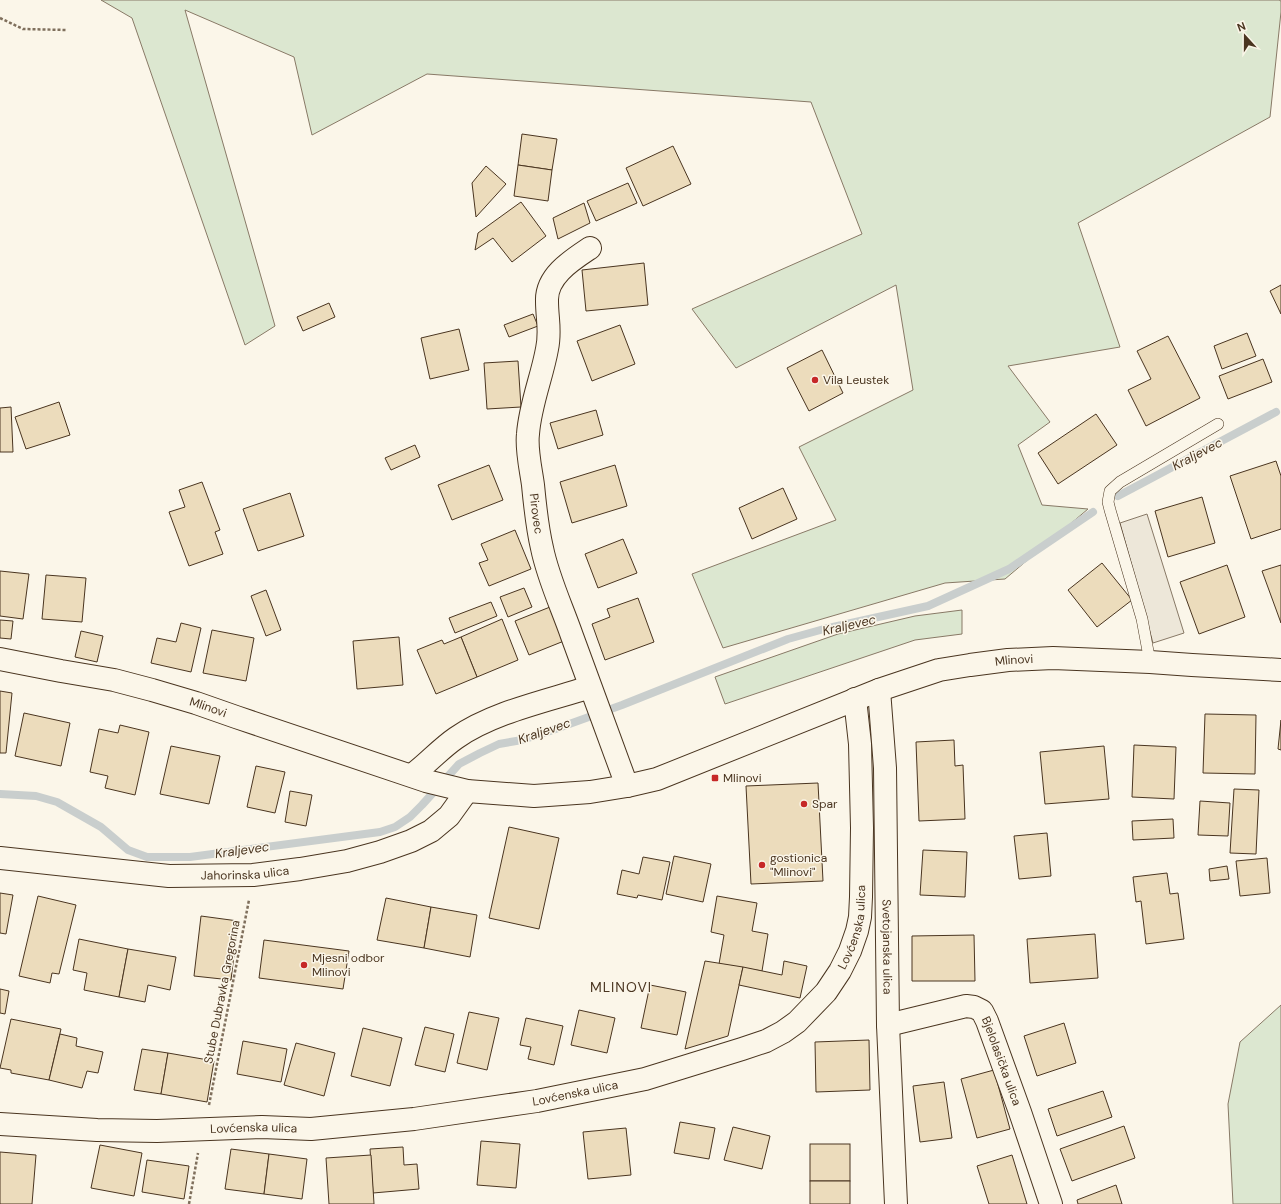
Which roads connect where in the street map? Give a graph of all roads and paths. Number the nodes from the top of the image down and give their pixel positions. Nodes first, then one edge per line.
1 (0, 18) edge
2 (67, 30) dead end
3 (590, 248) dead end
4 (1218, 424) dead end
5 (0, 659) edge
6 (1150, 662) junction
7 (1281, 670) edge
8 (879, 690) junction
9 (592, 692) junction
10 (855, 699) junction
11 (419, 778) junction
12 (627, 786) junction
13 (461, 790) junction
14 (0, 858) edge
15 (253, 875) junction
16 (888, 1025) junction
17 (209, 1105) dead end
18 (0, 1124) edge
19 (199, 1149) dead end
20 (189, 1204) edge
21 (896, 1204) edge
22 (1051, 1204) edge

1 - 2 path
3 - 9 street, Pirovec
4 - 6 lane
5 - 11 street, Mlinovi
6 - 7 street, Mlinovi
6 - 8 street, Mlinovi
8 - 10 street, Mlinovi
8 - 16 street, Svetojanska ulica
9 - 11 street
9 - 12 street, Pirovec
10 - 12 street, Mlinovi
10 - 18 street, Lovćenska ulica
11 - 13 street, Mlinovi
12 - 13 street, Mlinovi
13 - 15 street, Jahorinska ulica
14 - 15 street, Jahorinska ulica
15 - 17 path, Stube Dubravka Gregorina
16 - 21 street, Svetojanska ulica
16 - 22 street, Bjelolasička ulica
19 - 20 path

